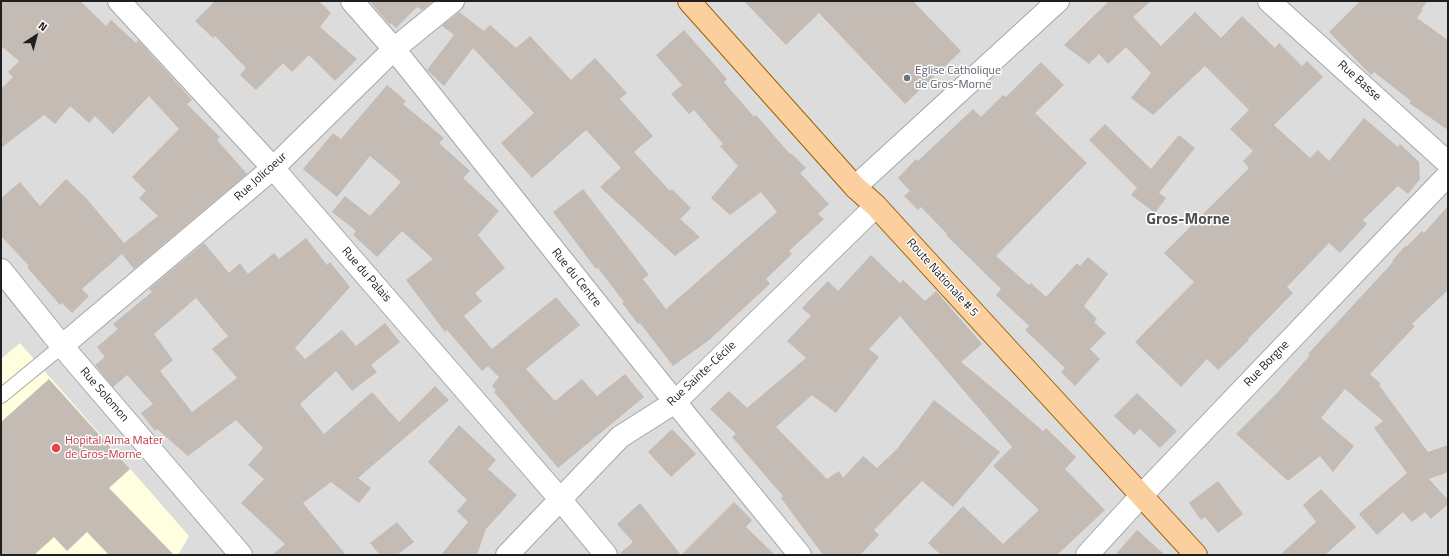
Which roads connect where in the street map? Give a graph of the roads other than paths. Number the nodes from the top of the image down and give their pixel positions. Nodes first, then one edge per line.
1 (119, 1) edge
2 (352, 1) edge
3 (453, 1) edge
4 (689, 1) edge
5 (1058, 1) edge
6 (1269, 1) edge
7 (394, 49) junction
8 (1448, 163) edge
9 (272, 168) junction
10 (1448, 175) edge
11 (855, 187) junction
12 (876, 206) junction
13 (1, 270) edge
14 (62, 346) junction
15 (1, 396) edge
16 (675, 402) junction
17 (1141, 496) junction
18 (560, 499) junction
19 (241, 555) edge
20 (507, 555) edge
21 (606, 555) edge
22 (800, 555) edge
23 (1087, 555) edge
24 (1196, 555) edge

1 - 9 street, Rue du Palais
2 - 7 street, Rue du Centre
3 - 7 street, Rue Jolicoeur
4 - 11 main road, Route Nationale # 5
5 - 11 street
6 - 8 street, Rue Basse
7 - 9 street, Rue Jolicoeur
7 - 16 street, Rue du Centre
9 - 14 street, Rue Jolicoeur
9 - 18 street, Rue du Palais
10 - 17 street, Rue Borgne
11 - 12 main road, Route Nationale # 5
12 - 16 street, Rue Sainte-Cécile
12 - 17 main road, Route Nationale # 5
13 - 14 street, Rue Solomon
14 - 15 lane
14 - 19 street, Rue Solomon
16 - 18 street, Rue Sainte-Cécile
16 - 22 street, Rue du Centre
17 - 23 street, Rue Borgne
17 - 24 main road, Route Nationale # 5
18 - 20 street, Rue Sainte-Cécile
18 - 21 street, Rue du Palais

